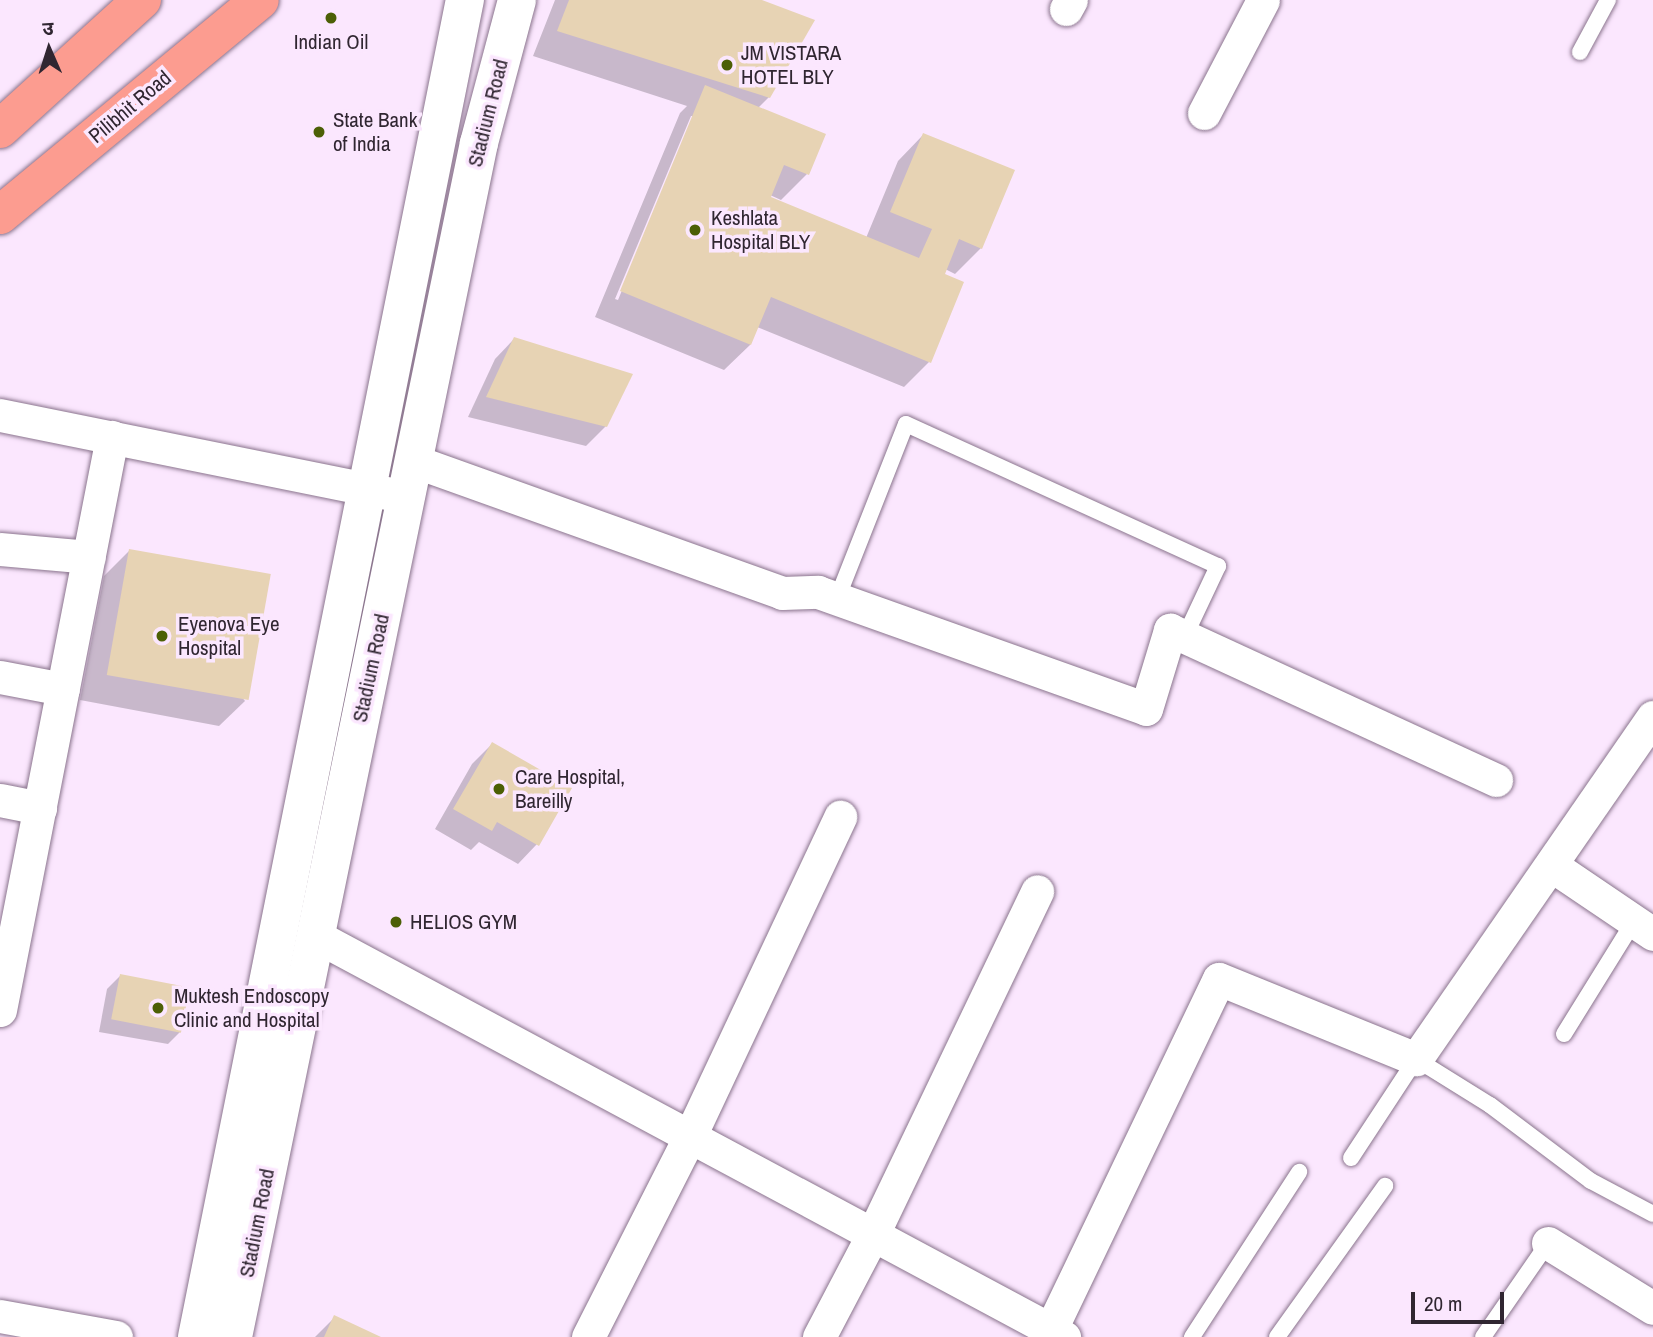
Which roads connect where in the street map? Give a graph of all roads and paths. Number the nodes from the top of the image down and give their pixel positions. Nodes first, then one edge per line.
1 (142, 0) edge
2 (260, 0) edge
3 (465, 0) edge
4 (516, 0) edge
5 (1263, 0) edge
6 (1608, 0) edge
7 (1580, 52) dead end
8 (1204, 113) dead end
9 (0, 129) edge
10 (0, 215) edge
11 (0, 415) edge
12 (112, 438) junction
13 (410, 479) junction
14 (369, 489) junction
15 (0, 549) edge
16 (89, 557) junction
17 (837, 599) junction
18 (1185, 636) junction
19 (0, 677) edge
20 (63, 689) junction
21 (1653, 717) edge
22 (1496, 779) dead end
23 (0, 800) edge
24 (40, 808) junction
25 (841, 817) dead end
26 (1551, 865) junction
27 (1037, 891) dead end
28 (1643, 928) edge
29 (316, 936) junction
30 (0, 1010) edge
31 (1564, 1034) dead end
32 (1416, 1059) junction
33 (690, 1136) junction
34 (1350, 1158) dead end
35 (1299, 1172) dead end
36 (1385, 1186) dead end
37 (1653, 1214) edge
38 (873, 1234) junction
39 (1548, 1243) joint
40 (1653, 1308) edge
41 (0, 1316) edge
42 (1057, 1333) edge
43 (116, 1337) edge
44 (197, 1337) edge
45 (233, 1337) edge
46 (588, 1337) edge
47 (819, 1337) edge
48 (1192, 1337) edge
49 (1277, 1337) edge
50 (1483, 1337) edge

1 - 9 highway
2 - 10 highway, Pilibhit Road
3 - 14 main road, Stadium Road
4 - 13 main road, Stadium Road
5 - 8 street
6 - 7 lane
11 - 12 street
12 - 14 street
12 - 16 street
13 - 14 street
13 - 17 street
13 - 29 main road, Stadium Road
14 - 44 main road, Stadium Road
15 - 16 street
16 - 20 street
17 - 18 street
17 - 18 lane
18 - 22 street
19 - 20 street
20 - 24 street
21 - 26 street
23 - 24 street
24 - 30 street
25 - 33 street
26 - 28 street
26 - 32 street
27 - 38 street
28 - 31 lane
29 - 33 street
29 - 45 main road, Stadium Road
32 - 34 lane
32 - 37 lane
32 - 42 street
33 - 38 street
33 - 46 street
35 - 48 lane
36 - 49 lane
38 - 42 street
38 - 47 street
39 - 40 street
39 - 50 lane
41 - 43 street

